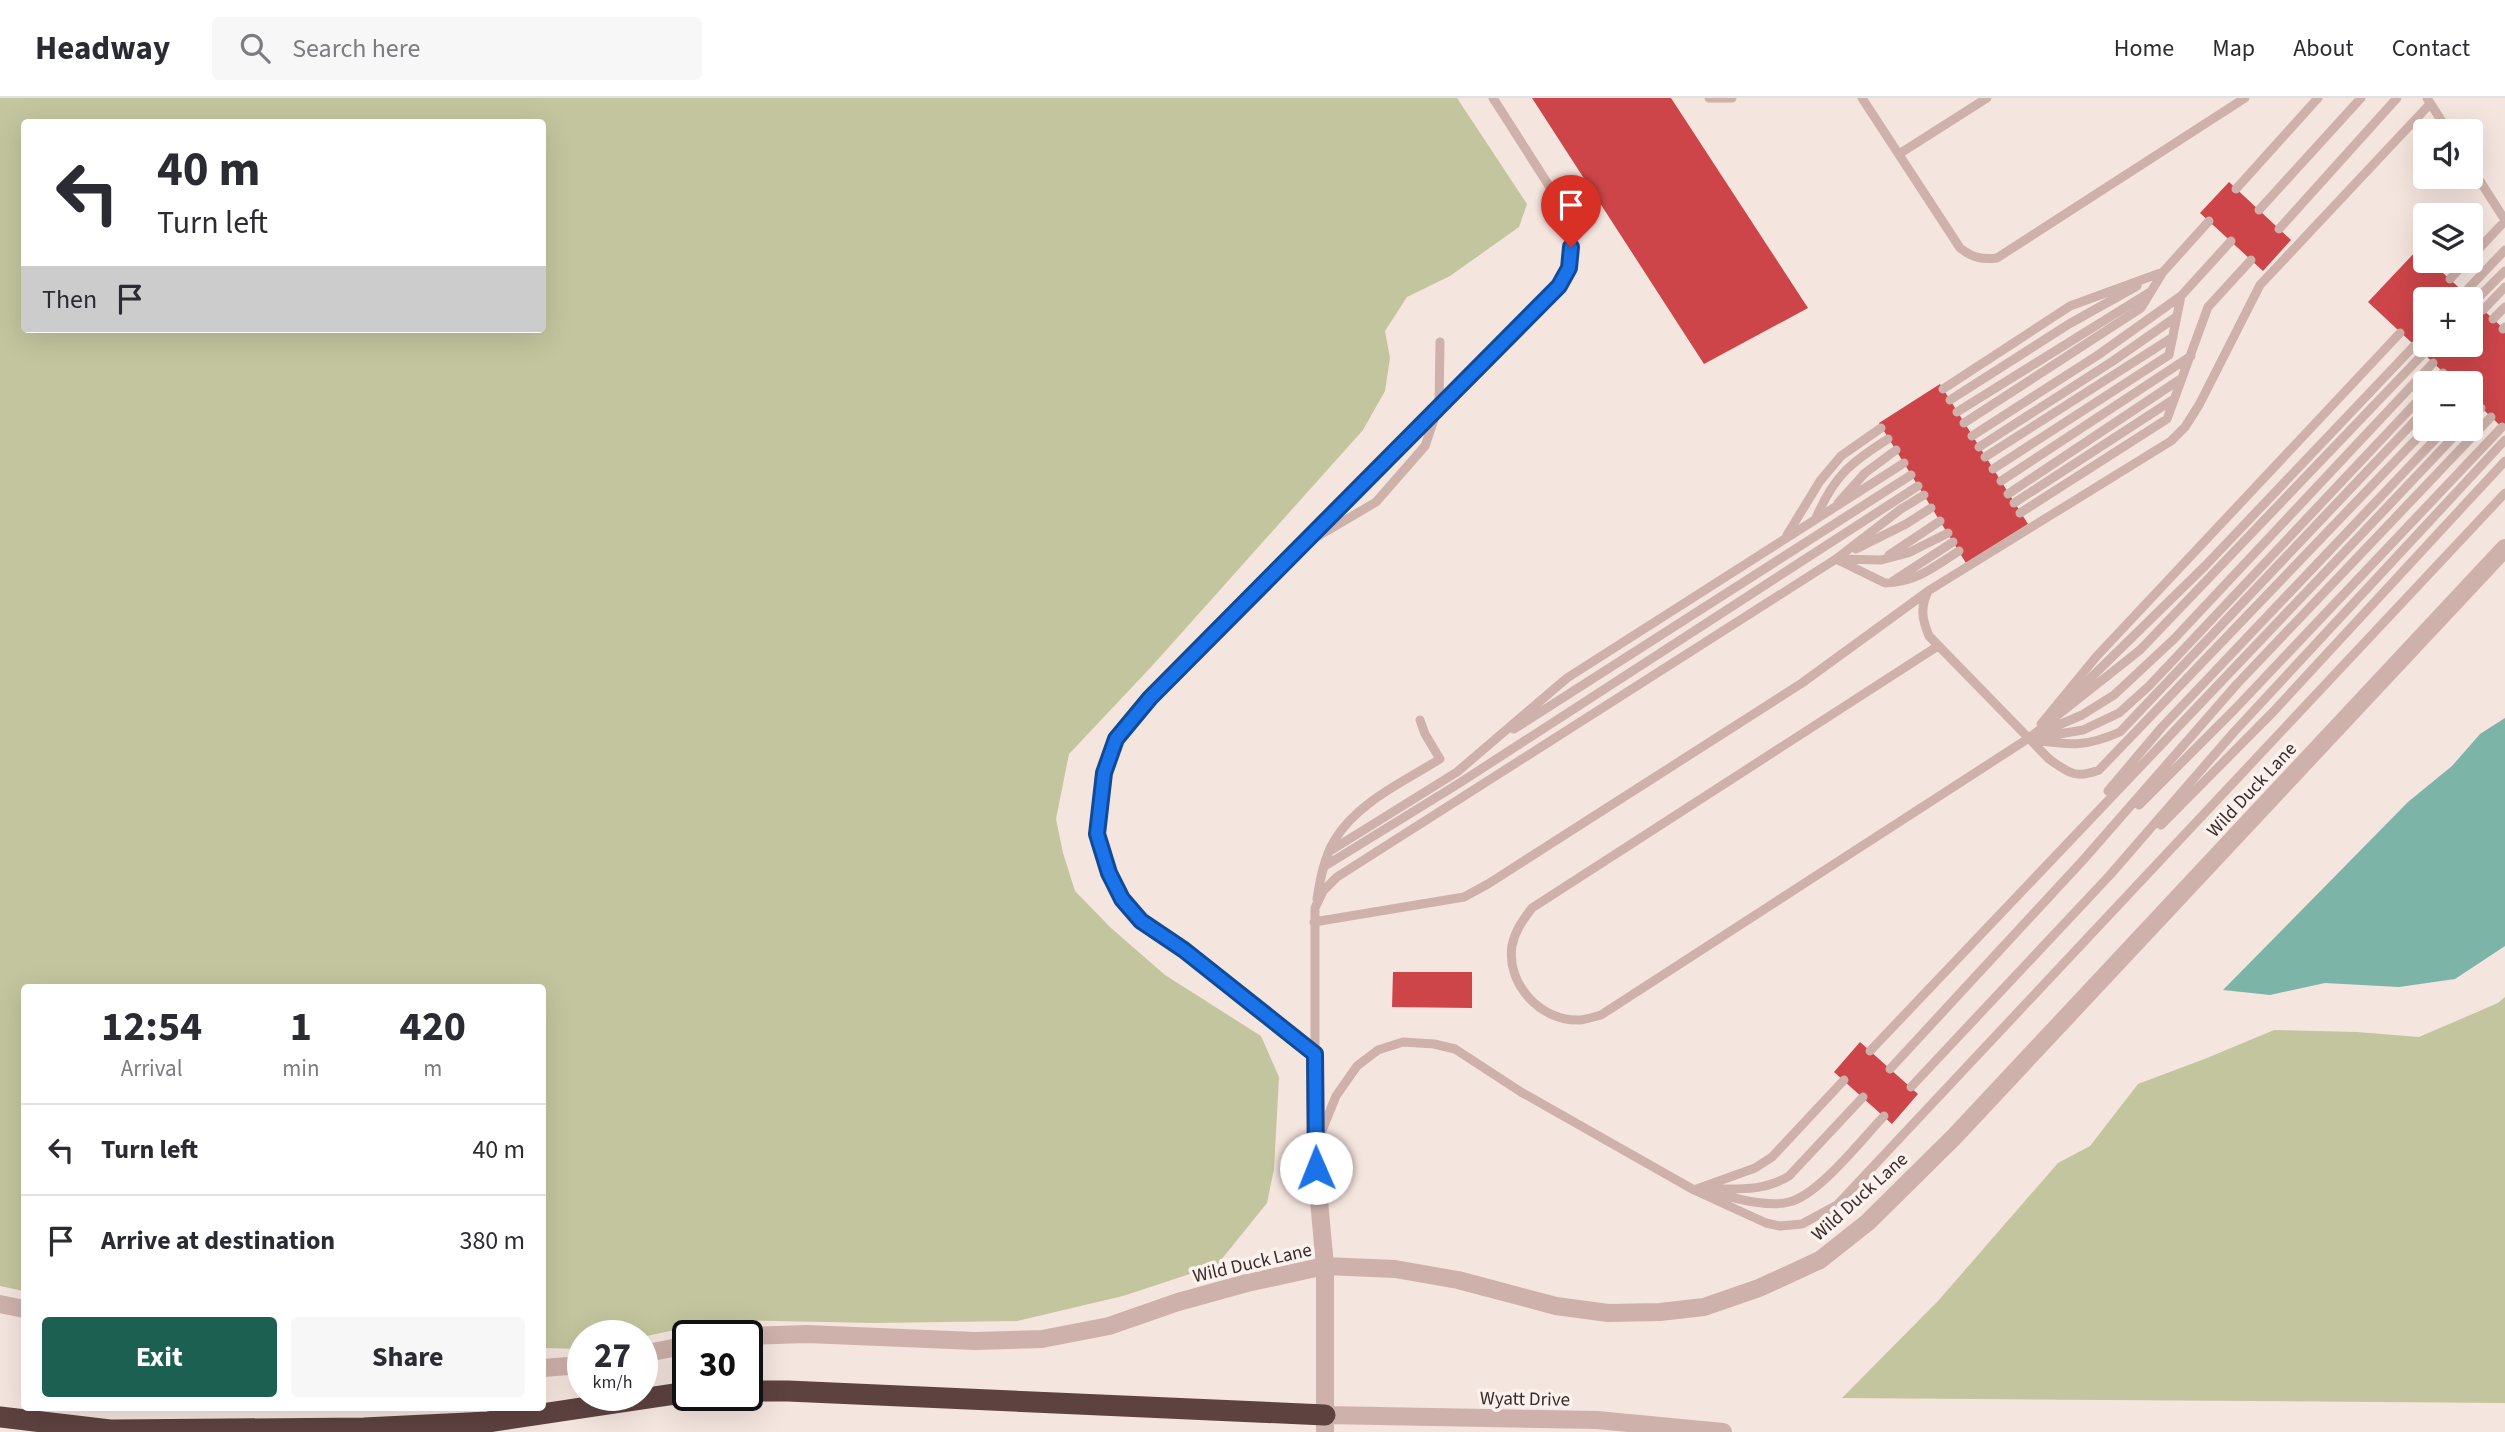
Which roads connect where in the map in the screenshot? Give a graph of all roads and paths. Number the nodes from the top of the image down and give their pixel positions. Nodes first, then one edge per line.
1 (1493, 98) edge
2 (1709, 98) edge
3 (1732, 98) edge
4 (1862, 98) edge
5 (1987, 98) edge
6 (2245, 98) edge
7 (2318, 98) edge
8 (2361, 98) edge
9 (2398, 98) edge
10 (2428, 101) edge
11 (2440, 119) edge
12 (1899, 154) junction
13 (2483, 186) edge
14 (2236, 189) dead end
15 (2259, 210) dead end
16 (2505, 220) edge
17 (2208, 221) dead end
18 (2279, 229) dead end
19 (2231, 241) dead end
20 (2483, 244) edge
21 (2505, 250) edge
22 (2251, 260) dead end
23 (2505, 271) edge
24 (2163, 272) junction
25 (2456, 273) edge
26 (2450, 279) dead end
27 (2469, 287) edge
28 (2505, 287) edge
29 (2152, 291) junction
30 (2483, 293) edge
31 (2181, 296) junction
32 (2505, 307) edge
33 (2483, 310) dead end
34 (2176, 317) junction
35 (2493, 319) dead end
36 (2400, 333) dead end
37 (2172, 337) junction
38 (1440, 342) dead end
39 (2413, 347) edge
40 (2192, 355) junction
41 (2420, 357) edge
42 (2433, 363) dead end
43 (2183, 377) junction
44 (1943, 389) dead end
45 (2175, 398) junction
46 (1950, 400) dead end
47 (1439, 405) junction
48 (2413, 406) edge
49 (1957, 412) dead end
50 (2491, 417) dead end
51 (1964, 423) dead end
52 (2413, 423) edge
53 (2502, 427) dead end
54 (1881, 428) dead end
55 (1972, 436) dead end
56 (1888, 439) dead end
57 (2505, 440) edge
58 (2414, 441) edge
59 (2434, 441) edge
60 (2450, 441) edge
61 (1979, 447) dead end
62 (1896, 450) dead end
63 (1985, 457) dead end
64 (2505, 461) edge
65 (1904, 463) dead end
66 (1993, 469) dead end
67 (1911, 475) dead end
68 (2001, 481) dead end
69 (1918, 486) dead end
70 (2505, 493) edge
71 (2008, 494) dead end
72 (1924, 495) dead end
73 (2014, 503) dead end
74 (1835, 508) junction
75 (1931, 508) dead end
76 (2020, 513) dead end
77 (1815, 520) junction
78 (1940, 521) dead end
79 (1948, 533) dead end
80 (1784, 540) junction
81 (1956, 547) dead end
82 (2505, 548) edge
83 (1297, 549) junction
84 (1836, 559) junction
85 (1881, 560) junction
86 (1928, 591) junction
87 (1938, 646) junction
88 (1420, 720) dead end
89 (2029, 738) junction
90 (1486, 747) junction
91 (2065, 843) junction
92 (1330, 851) junction
93 (2085, 858) junction
94 (1325, 866) junction
95 (2110, 875) junction
96 (1315, 908) junction
97 (1314, 922) junction
98 (1870, 1051) dead end
99 (1315, 1054) junction
100 (1890, 1069) dead end
101 (1844, 1080) dead end
102 (1911, 1087) dead end
103 (1863, 1097) dead end
104 (1884, 1116) dead end
105 (1316, 1144) junction
106 (1694, 1189) junction
107 (1325, 1266) junction
108 (0, 1304) edge
109 (21, 1308) edge
110 (763, 1335) edge
111 (567, 1366) edge
112 (546, 1368) edge
113 (763, 1391) edge
114 (672, 1394) edge
115 (0, 1417) edge
116 (1325, 1424) edge
117 (121, 1431) edge
118 (1723, 1432) edge

1 - 47 lane
2 - 3 lane
4 - 12 lane
5 - 12 lane
6 - 12 lane
7 - 14 lane
8 - 15 lane
9 - 18 lane
10 - 11 lane
10 - 86 lane
13 - 16 lane
16 - 20 lane
17 - 24 lane
19 - 31 lane
21 - 27 lane
22 - 40 lane
23 - 30 lane
24 - 29 lane
24 - 44 lane
24 - 46 lane
25 - 26 lane
28 - 33 lane
29 - 49 lane
29 - 51 lane
31 - 34 lane
31 - 55 lane
32 - 35 lane
34 - 37 lane
34 - 61 lane
36 - 89 lane
37 - 63 lane
37 - 66 lane
38 - 47 lane
39 - 89 lane
40 - 43 lane
40 - 68 lane
41 - 89 lane
42 - 89 lane
43 - 45 lane
43 - 71 lane
45 - 73 lane
45 - 76 lane
47 - 83 lane
47 - 83 lane
48 - 89 lane
50 - 93 lane
52 - 89 lane
53 - 93 lane
54 - 80 lane
56 - 77 lane
57 - 95 lane
58 - 89 lane
59 - 91 lane
60 - 91 lane
62 - 74 lane
64 - 95 lane
65 - 74 lane
67 - 90 lane
69 - 94 lane
70 - 106 lane
72 - 84 lane
74 - 77 lane
75 - 84 lane
77 - 80 lane
78 - 85 lane
79 - 85 lane
80 - 90 lane
81 - 84 lane
82 - 107 street, Wild Duck Lane
83 - 99 lane
84 - 85 lane
84 - 96 lane
86 - 87 lane
86 - 97 lane
87 - 89 lane
87 - 89 lane
88 - 92 lane
90 - 92 lane
91 - 98 lane
92 - 94 lane
93 - 100 lane
94 - 96 lane
95 - 102 lane
96 - 97 lane
97 - 99 lane
99 - 105 street
101 - 106 lane
103 - 106 lane
104 - 106 lane
105 - 106 lane
105 - 107 street
107 - 110 street, Wild Duck Lane
107 - 116 street
108 - 109 street
111 - 112 street
113 - 116 highway
114 - 117 highway
115 - 117 highway
116 - 118 street, Wyatt Drive

